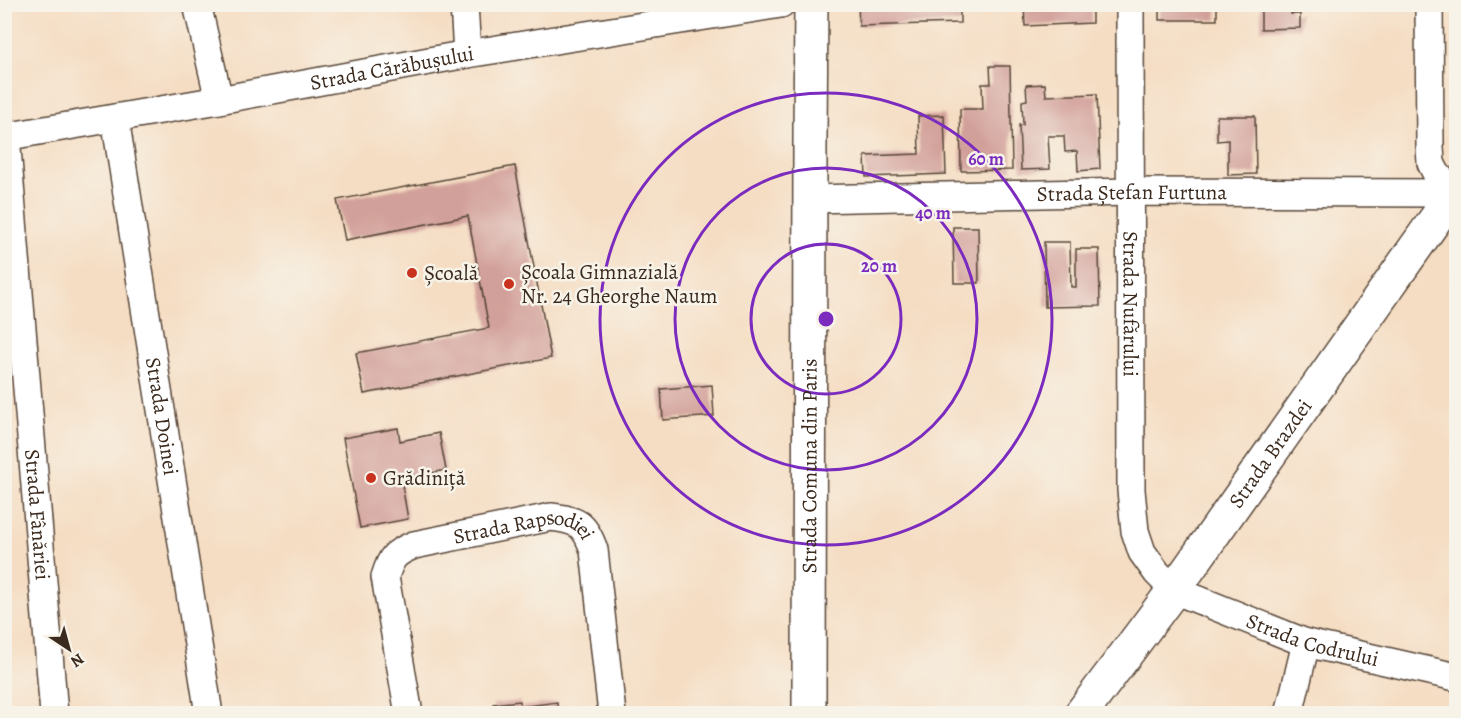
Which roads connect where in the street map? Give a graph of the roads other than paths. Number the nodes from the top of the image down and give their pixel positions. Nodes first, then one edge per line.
1 (197, 4) edge
2 (465, 4) edge
3 (781, 4) edge
4 (811, 4) edge
5 (1130, 4) edge
6 (1429, 4) edge
7 (467, 54) junction
8 (219, 100) junction
9 (115, 118) junction
10 (5, 136) edge
11 (1455, 191) edge
12 (1131, 192) junction
13 (810, 199) junction
14 (1174, 590) junction
15 (1306, 644) junction
16 (1456, 677) edge
17 (54, 714) edge
18 (209, 714) edge
19 (409, 714) edge
20 (612, 714) edge
21 (810, 714) edge
22 (1081, 714) edge
23 (1288, 714) edge

1 - 8 street
2 - 7 street
3 - 7 street, Strada Cărăbușului
4 - 13 street, Strada Comuna din Paris
5 - 12 street, Strada Nufărului
6 - 11 street
7 - 8 street, Strada Cărăbușului
8 - 9 street, Strada Cărăbușului
9 - 10 street, Strada Cărăbușului
9 - 18 street, Strada Doinei
10 - 17 street, Strada Fânăriei
11 - 12 street, Strada Ștefan Furtuna
11 - 14 street, Strada Brazdei
12 - 13 street, Strada Ștefan Furtuna
12 - 14 street, Strada Nufărului
13 - 21 street, Strada Comuna din Paris
14 - 15 street, Strada Codrului
14 - 22 street, Strada Brazdei
15 - 16 street, Strada Codrului
15 - 23 street
19 - 20 street, Strada Rapsodiei

